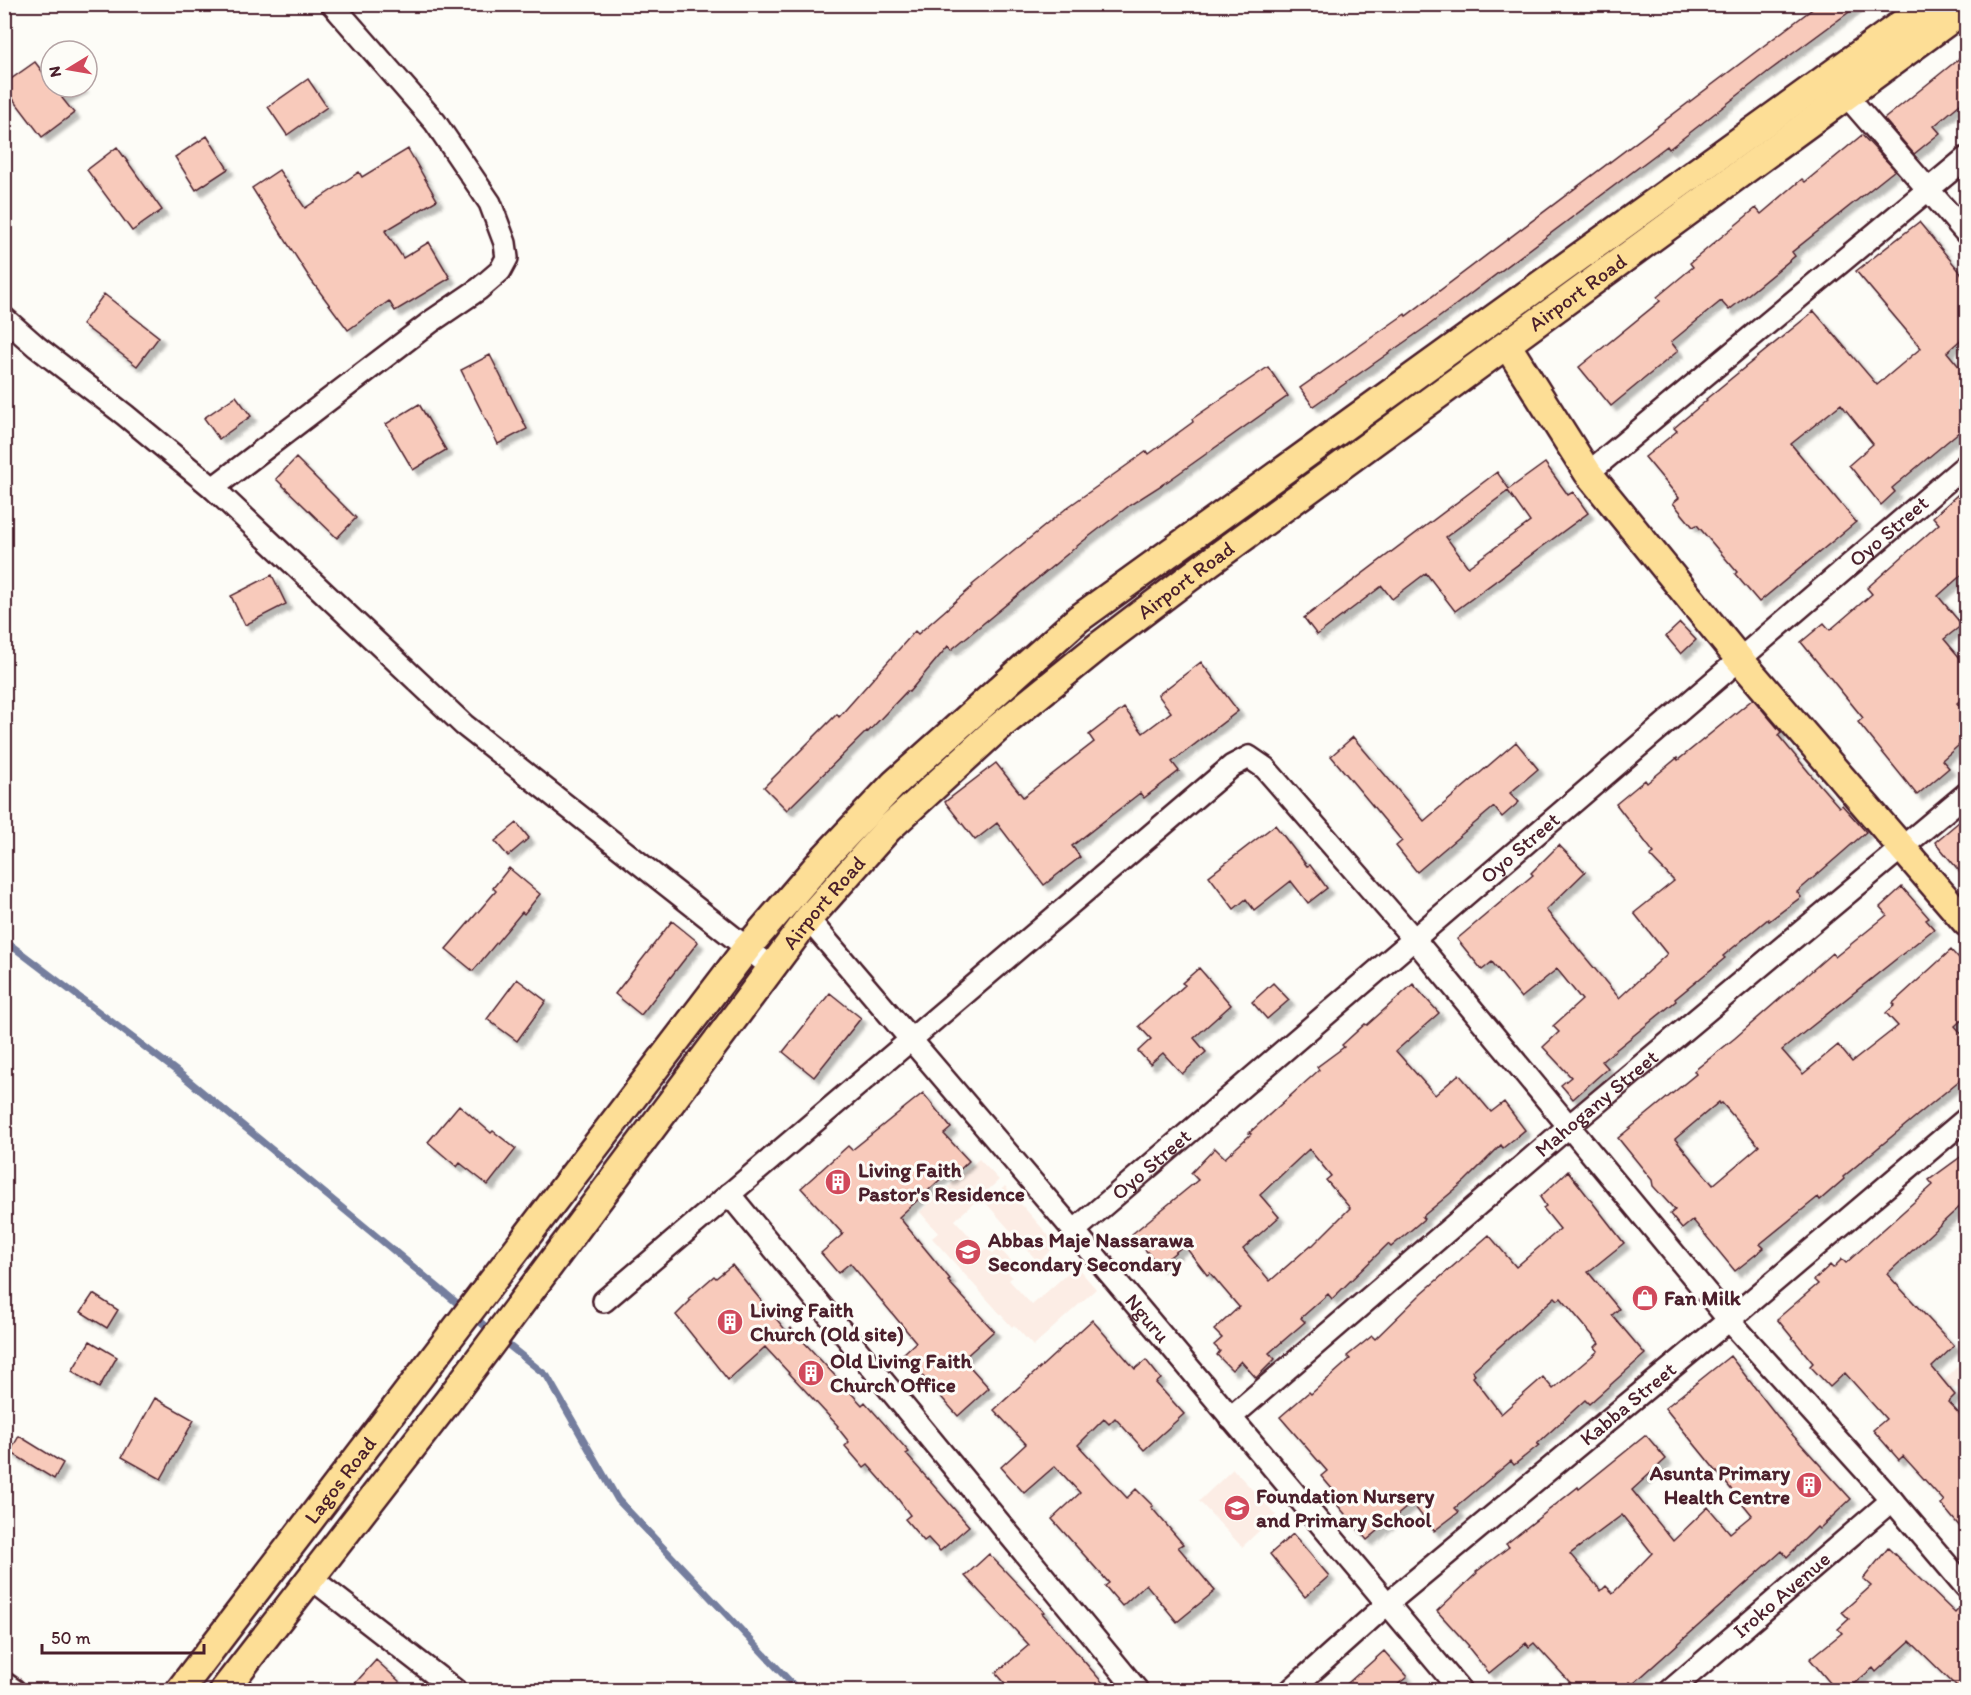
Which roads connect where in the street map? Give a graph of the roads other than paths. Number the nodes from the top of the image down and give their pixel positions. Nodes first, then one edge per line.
1 (332, 4) edge
2 (1929, 4) edge
3 (1966, 8) edge
4 (1846, 95) junction
5 (1966, 158) edge
6 (1929, 188) junction
7 (1966, 232) edge
8 (4, 318) edge
9 (1507, 345) junction
10 (1966, 465) edge
11 (1588, 473) junction
12 (213, 488) junction
13 (1740, 660) junction
14 (1966, 794) edge
15 (1903, 848) junction
16 (808, 919) junction
17 (1966, 922) edge
18 (1414, 939) junction
19 (747, 948) junction
20 (771, 967) junction
21 (910, 1040) junction
22 (1966, 1119) edge
23 (1568, 1127) junction
24 (729, 1194) junction
25 (1074, 1231) junction
26 (501, 1272) joint
27 (533, 1288) joint
28 (604, 1301) dead end
29 (1729, 1320) junction
30 (1230, 1418) junction
31 (1892, 1500) junction
32 (311, 1578) junction
33 (1966, 1587) edge
34 (1388, 1603) junction
35 (4, 1683) edge
36 (14, 1690) edge
37 (180, 1690) edge
38 (224, 1690) edge
39 (455, 1690) edge
40 (1137, 1690) edge
41 (1291, 1690) edge
42 (1460, 1690) edge
43 (1671, 1690) edge

1 - 12 street
2 - 19 main road, Airport Road
3 - 4 main road, Airport Road
4 - 6 street
4 - 9 main road, Airport Road
5 - 6 street
6 - 7 street
6 - 11 street
8 - 12 street
9 - 11 main road
9 - 16 main road, Airport Road
10 - 13 street, Oyo Street
11 - 13 main road
12 - 19 street
13 - 15 main road
13 - 18 street, Oyo Street
14 - 15 street, Mahogany Street
15 - 17 main road
15 - 23 street, Mahogany Street
16 - 20 main road, Airport Road
16 - 21 street, Nguru
18 - 21 street
18 - 23 street
18 - 25 street, Oyo Street
19 - 20 street
19 - 26 main road, Airport Road
20 - 27 main road, Airport Road
21 - 24 street
21 - 25 street, Nguru
22 - 29 street, Kabba Street
23 - 29 street
23 - 30 street, Mahogany Street
24 - 28 street
24 - 40 street
25 - 30 street, Nguru
26 - 37 main road, Lagos Road
27 - 32 main road, Lagos Road
29 - 31 street
29 - 34 street, Kabba Street
30 - 34 street, Nguru
31 - 33 street
31 - 43 street, Iroko Avenue
32 - 38 main road, Lagos Road
32 - 39 street
34 - 41 street, Kabba Street
34 - 42 street, Nguru
35 - 36 street

